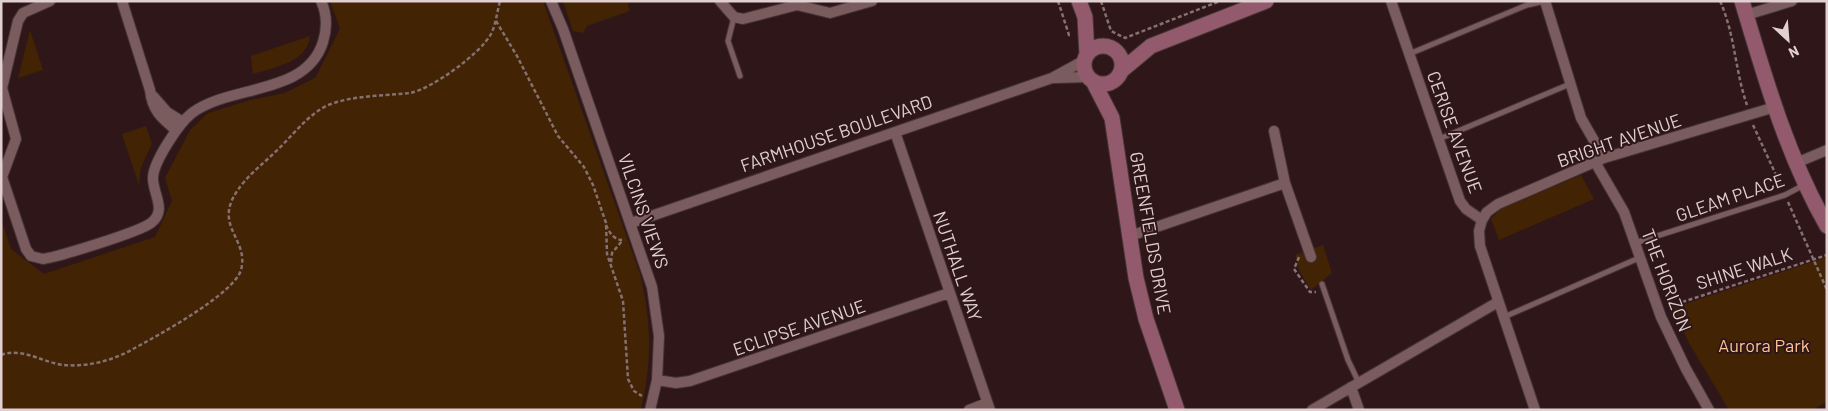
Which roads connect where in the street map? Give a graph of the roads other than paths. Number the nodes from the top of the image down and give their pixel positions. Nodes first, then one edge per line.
1 (50, 1) edge
2 (320, 1) edge
3 (551, 1) edge
4 (559, 1) edge
5 (872, 1) edge
6 (1080, 1) edge
7 (1266, 1) edge
8 (1391, 1) edge
9 (1545, 1) edge
10 (1792, 1) edge
11 (720, 2) edge
12 (121, 3) edge
13 (1744, 8) edge
14 (734, 17) junction
15 (1085, 17) junction
16 (564, 29) junction
17 (1151, 46) junction
18 (1113, 49) junction
19 (1410, 54) junction
20 (1086, 57) junction
21 (1120, 74) junction
22 (740, 76) dead end
23 (1052, 78) junction
24 (1091, 79) junction
25 (1570, 84) junction
26 (1775, 107) junction
27 (1112, 118) junction
28 (180, 126) junction
29 (1274, 131) dead end
30 (896, 132) junction
31 (1439, 139) junction
32 (1827, 150) edge
33 (1600, 160) junction
34 (1796, 163) junction
35 (1285, 183) junction
36 (1805, 184) junction
37 (1482, 220) junction
38 (631, 222) junction
39 (1827, 226) edge
40 (1130, 236) junction
41 (1634, 243) junction
42 (1310, 254) road end
43 (1639, 258) junction
44 (1322, 284) dead end
45 (949, 293) junction
46 (1498, 302) junction
47 (1504, 317) junction
48 (657, 380) junction
49 (1355, 385) junction
50 (651, 405) edge
51 (989, 406) edge
52 (968, 410) edge
53 (1177, 410) edge
54 (1312, 410) edge
55 (1359, 410) edge
56 (1535, 410) edge
57 (1710, 410) edge

1 - 28 street
2 - 28 street
3 - 16 street, VILCINS VIEWS
4 - 16 street, VILCINS VIEWS
5 - 14 street
6 - 15 street
7 - 17 street
8 - 19 street, CERISE AVENUE
9 - 19 lane
9 - 25 street, THE HORIZON
10 - 13 street
11 - 14 street
12 - 28 street
13 - 26 street
14 - 22 lane
15 - 18 street
15 - 20 street
16 - 38 street, VILCINS VIEWS
17 - 18 street
17 - 21 street
18 - 20 street
18 - 21 street
19 - 31 street, CERISE AVENUE
20 - 23 street, FARMHOUSE BOULEVARD
20 - 24 street
21 - 24 street
21 - 27 street, GREENFIELDS DRIVE
23 - 24 street, FARMHOUSE BOULEVARD
23 - 30 street, FARMHOUSE BOULEVARD
24 - 27 street, GREENFIELDS DRIVE
25 - 31 lane
25 - 33 street, THE HORIZON
26 - 33 street, BRIGHT AVENUE
26 - 34 street
27 - 40 street, GREENFIELDS DRIVE
29 - 35 street
30 - 38 street, FARMHOUSE BOULEVARD
30 - 45 street, NUTHALL WAY
31 - 37 street, CERISE AVENUE
32 - 34 street
33 - 37 street, BRIGHT AVENUE
33 - 41 street, THE HORIZON
34 - 36 street
35 - 40 street
35 - 42 street
36 - 39 street
36 - 41 lane, GLEAM PLACE
37 - 46 street
38 - 48 street, VILCINS VIEWS
40 - 53 street, GREENFIELDS DRIVE
41 - 43 street, THE HORIZON
43 - 47 lane
43 - 57 street, THE HORIZON
44 - 49 lane
45 - 48 street, ECLIPSE AVENUE
45 - 51 street, NUTHALL WAY
46 - 47 street
46 - 49 street
47 - 56 street
48 - 50 street, VILCINS VIEWS
49 - 54 street
49 - 55 street
51 - 52 street

